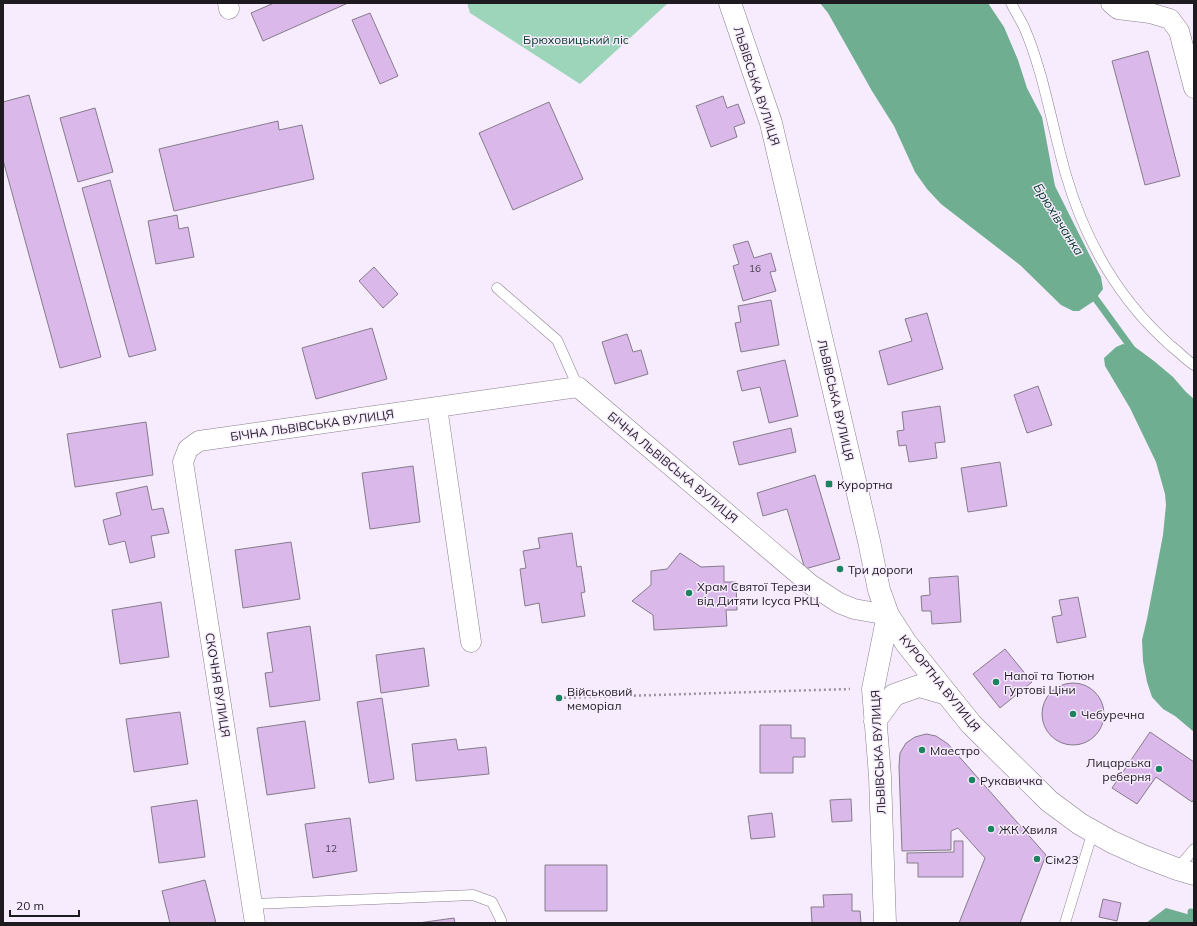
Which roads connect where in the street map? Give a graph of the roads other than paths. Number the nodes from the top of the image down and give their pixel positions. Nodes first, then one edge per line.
1 (730, 3) edge
2 (1011, 3) edge
3 (1112, 3) edge
4 (1194, 88) edge
5 (497, 288) dead end
6 (1194, 365) edge
7 (578, 387) junction
8 (437, 407) junction
9 (188, 449) joint
10 (888, 615) junction
11 (471, 642) dead end
12 (947, 694) junction
13 (876, 721) junction
14 (1093, 831) junction
15 (1194, 849) edge
16 (1186, 872) edge
17 (253, 914) edge
18 (501, 923) edge
19 (885, 923) edge
20 (1065, 923) edge

1 - 10 main road, ЛЬВІВСЬКА ВУЛИЦЯ
2 - 6 lane
3 - 4 street
5 - 7 lane
7 - 8 street, БІЧНА ЛЬВІВСЬКА ВУЛИЦЯ
7 - 10 street, БІЧНА ЛЬВІВСЬКА ВУЛИЦЯ
8 - 9 street, БІЧНА ЛЬВІВСЬКА ВУЛИЦЯ
8 - 11 street
9 - 17 street, СКОЧНЯ ВУЛИЦЯ
10 - 12 main road, КУРОРТНА ВУЛИЦЯ
10 - 13 main road, ЛЬВІВСЬКА ВУЛИЦЯ
12 - 13 main road
12 - 14 main road, КУРОРТНА ВУЛИЦЯ
13 - 19 main road, ЛЬВІВСЬКА ВУЛИЦЯ
14 - 16 main road, КУРОРТНА ВУЛИЦЯ
14 - 20 lane
15 - 16 lane
17 - 18 lane

